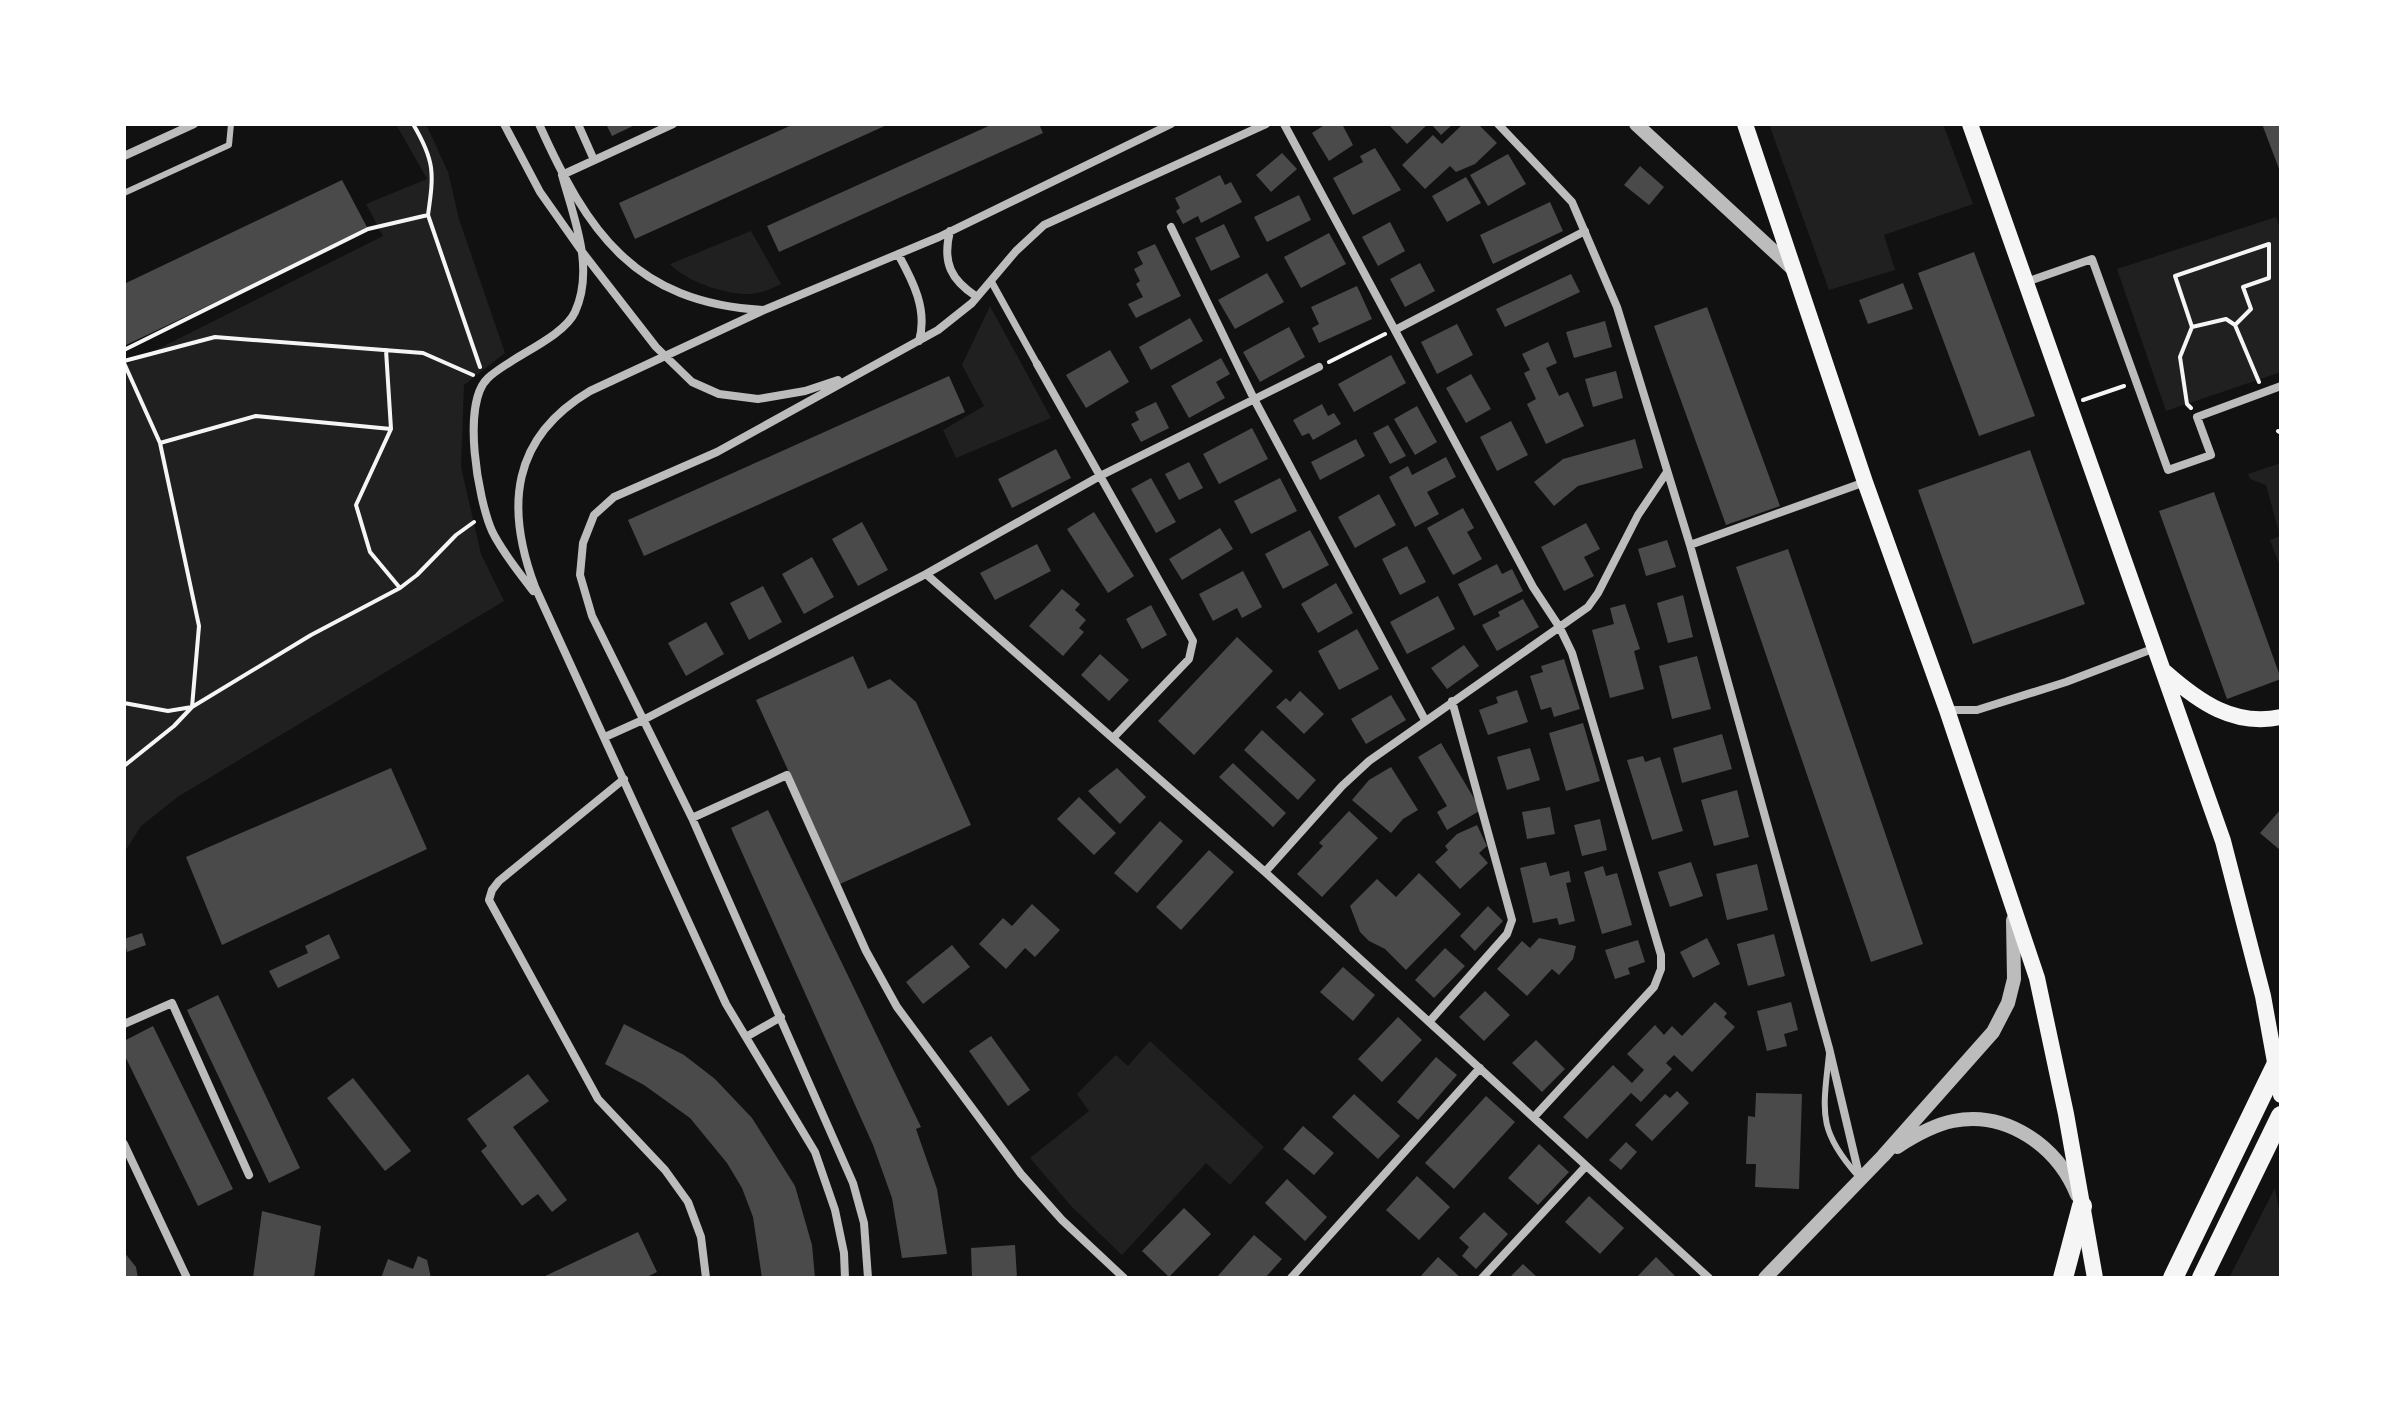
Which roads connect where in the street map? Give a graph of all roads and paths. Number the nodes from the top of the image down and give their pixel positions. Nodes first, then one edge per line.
1 (194, 124) edge
2 (231, 124) edge
3 (413, 124) edge
4 (504, 124) edge
5 (539, 124) edge
6 (578, 124) edge
7 (673, 124) edge
8 (1171, 124) edge
9 (1266, 124) edge
10 (1284, 124) edge
11 (1498, 124) edge
12 (1636, 124) edge
13 (1745, 124) edge
14 (1970, 124) edge
15 (1976, 124) edge
16 (1977, 146) junction
17 (124, 156) edge
18 (594, 160) junction
19 (562, 175) junction
20 (124, 193) edge
21 (428, 215) junction
22 (1171, 227) dead end
23 (950, 231) junction
24 (1585, 231) junction
25 (583, 253) junction
26 (898, 254) junction
27 (1796, 272) junction
28 (991, 281) junction
29 (2026, 282) junction
30 (977, 297) junction
31 (764, 310) junction
32 (2235, 325) junction
33 (2192, 327) junction
34 (1395, 330) junction
35 (919, 341) junction
36 (124, 350) edge
37 (386, 350) junction
38 (124, 362) edge
39 (1037, 364) joint
40 (1319, 367) joint
41 (854, 375) junction
42 (485, 381) junction
43 (2136, 382) junction
44 (2281, 386) edge
45 (2264, 392) junction
46 (1254, 399) junction
47 (2069, 405) junction
48 (2197, 417) junction
49 (391, 429) junction
50 (160, 443) junction
51 (1667, 472) junction
52 (1100, 476) junction
53 (1865, 482) junction
54 (486, 514) junction
55 (1690, 545) junction
56 (926, 574) junction
57 (400, 588) junction
58 (543, 605) junction
59 (1560, 628) junction
60 (2155, 648) junction
61 (2163, 671) junction
62 (1452, 701) junction
63 (124, 703) edge
64 (192, 707) junction
65 (1947, 710) junction
66 (2281, 717) edge
67 (645, 719) junction
68 (1425, 720) junction
69 (605, 737) junction
70 (1113, 738) junction
71 (124, 766) edge
72 (624, 779) junction
73 (692, 818) junction
74 (1265, 872) junction
75 (2012, 900) junction
76 (781, 1017) junction
77 (1429, 1022) junction
78 (124, 1024) edge
79 (746, 1037) junction
80 (1829, 1048) junction
81 (2281, 1055) edge
82 (1480, 1068) junction
83 (2281, 1095) edge
84 (2281, 1116) edge
85 (1534, 1117) junction
86 (124, 1144) edge
87 (1883, 1156) junction
88 (1586, 1166) junction
89 (249, 1175) dead end
90 (1860, 1179) junction
91 (2082, 1206) junction
92 (187, 1278) edge
93 (706, 1278) edge
94 (845, 1278) edge
95 (868, 1278) edge
96 (1124, 1278) edge
97 (1291, 1278) edge
98 (1482, 1278) edge
99 (1709, 1278) edge
100 (1765, 1278) edge
101 (2063, 1278) edge
102 (2095, 1278) edge
103 (2173, 1278) edge
104 (2202, 1278) edge

1 - 17 street
2 - 20 lane
3 - 21 path
4 - 25 street
5 - 19 street
6 - 18 street
7 - 18 street
8 - 23 street
9 - 28 street
10 - 34 street
11 - 24 street
12 - 27 street
13 - 27 main road
14 - 16 main road
15 - 16 street
16 - 29 main road
18 - 19 street
19 - 25 street
19 - 31 street
21 - 36 path
21 - 42 path
22 - 46 street
23 - 26 street
23 - 30 street
24 - 34 street
24 - 51 street
25 - 41 street
25 - 42 street
26 - 31 street
26 - 35 street
27 - 53 main road
28 - 30 street
28 - 39 street
29 - 43 street
29 - 47 main road
30 - 35 street
31 - 58 street
32 - 33 path
32 - 33 path
32 - 45 path
33 - 48 path
34 - 40 path
34 - 59 street
35 - 41 street
37 - 38 path
37 - 42 path
37 - 49 path
38 - 50 path
39 - 52 street
40 - 46 street
41 - 67 street
42 - 54 street
43 - 47 path
43 - 48 street
44 - 45 street
45 - 48 street
46 - 52 street
46 - 68 street
47 - 60 main road
49 - 50 path
49 - 57 path
50 - 64 path
51 - 55 street
51 - 59 street
52 - 56 street
52 - 70 street
53 - 55 street
53 - 65 main road
54 - 57 path
54 - 58 street
55 - 80 street
56 - 67 street
56 - 70 street
57 - 64 path
58 - 69 street
59 - 62 street
59 - 85 street
60 - 61 main road
60 - 65 street
61 - 66 main road
61 - 83 main road
62 - 68 street
62 - 77 street
63 - 64 path
64 - 71 path
65 - 75 main road
67 - 69 street
67 - 73 street
68 - 74 street
69 - 72 street
70 - 74 street
72 - 79 street
72 - 93 street
73 - 76 street
73 - 96 street
74 - 77 street
75 - 87 street
75 - 91 main road
76 - 79 street
76 - 95 street
77 - 82 street
78 - 89 street
79 - 94 street
80 - 90 street
80 - 90 lane
81 - 103 highway
82 - 85 street
82 - 97 street
84 - 104 highway
85 - 88 street
86 - 92 street
87 - 90 street
87 - 91 street
88 - 98 street
88 - 99 street
90 - 100 street
91 - 101 highway
91 - 102 main road

